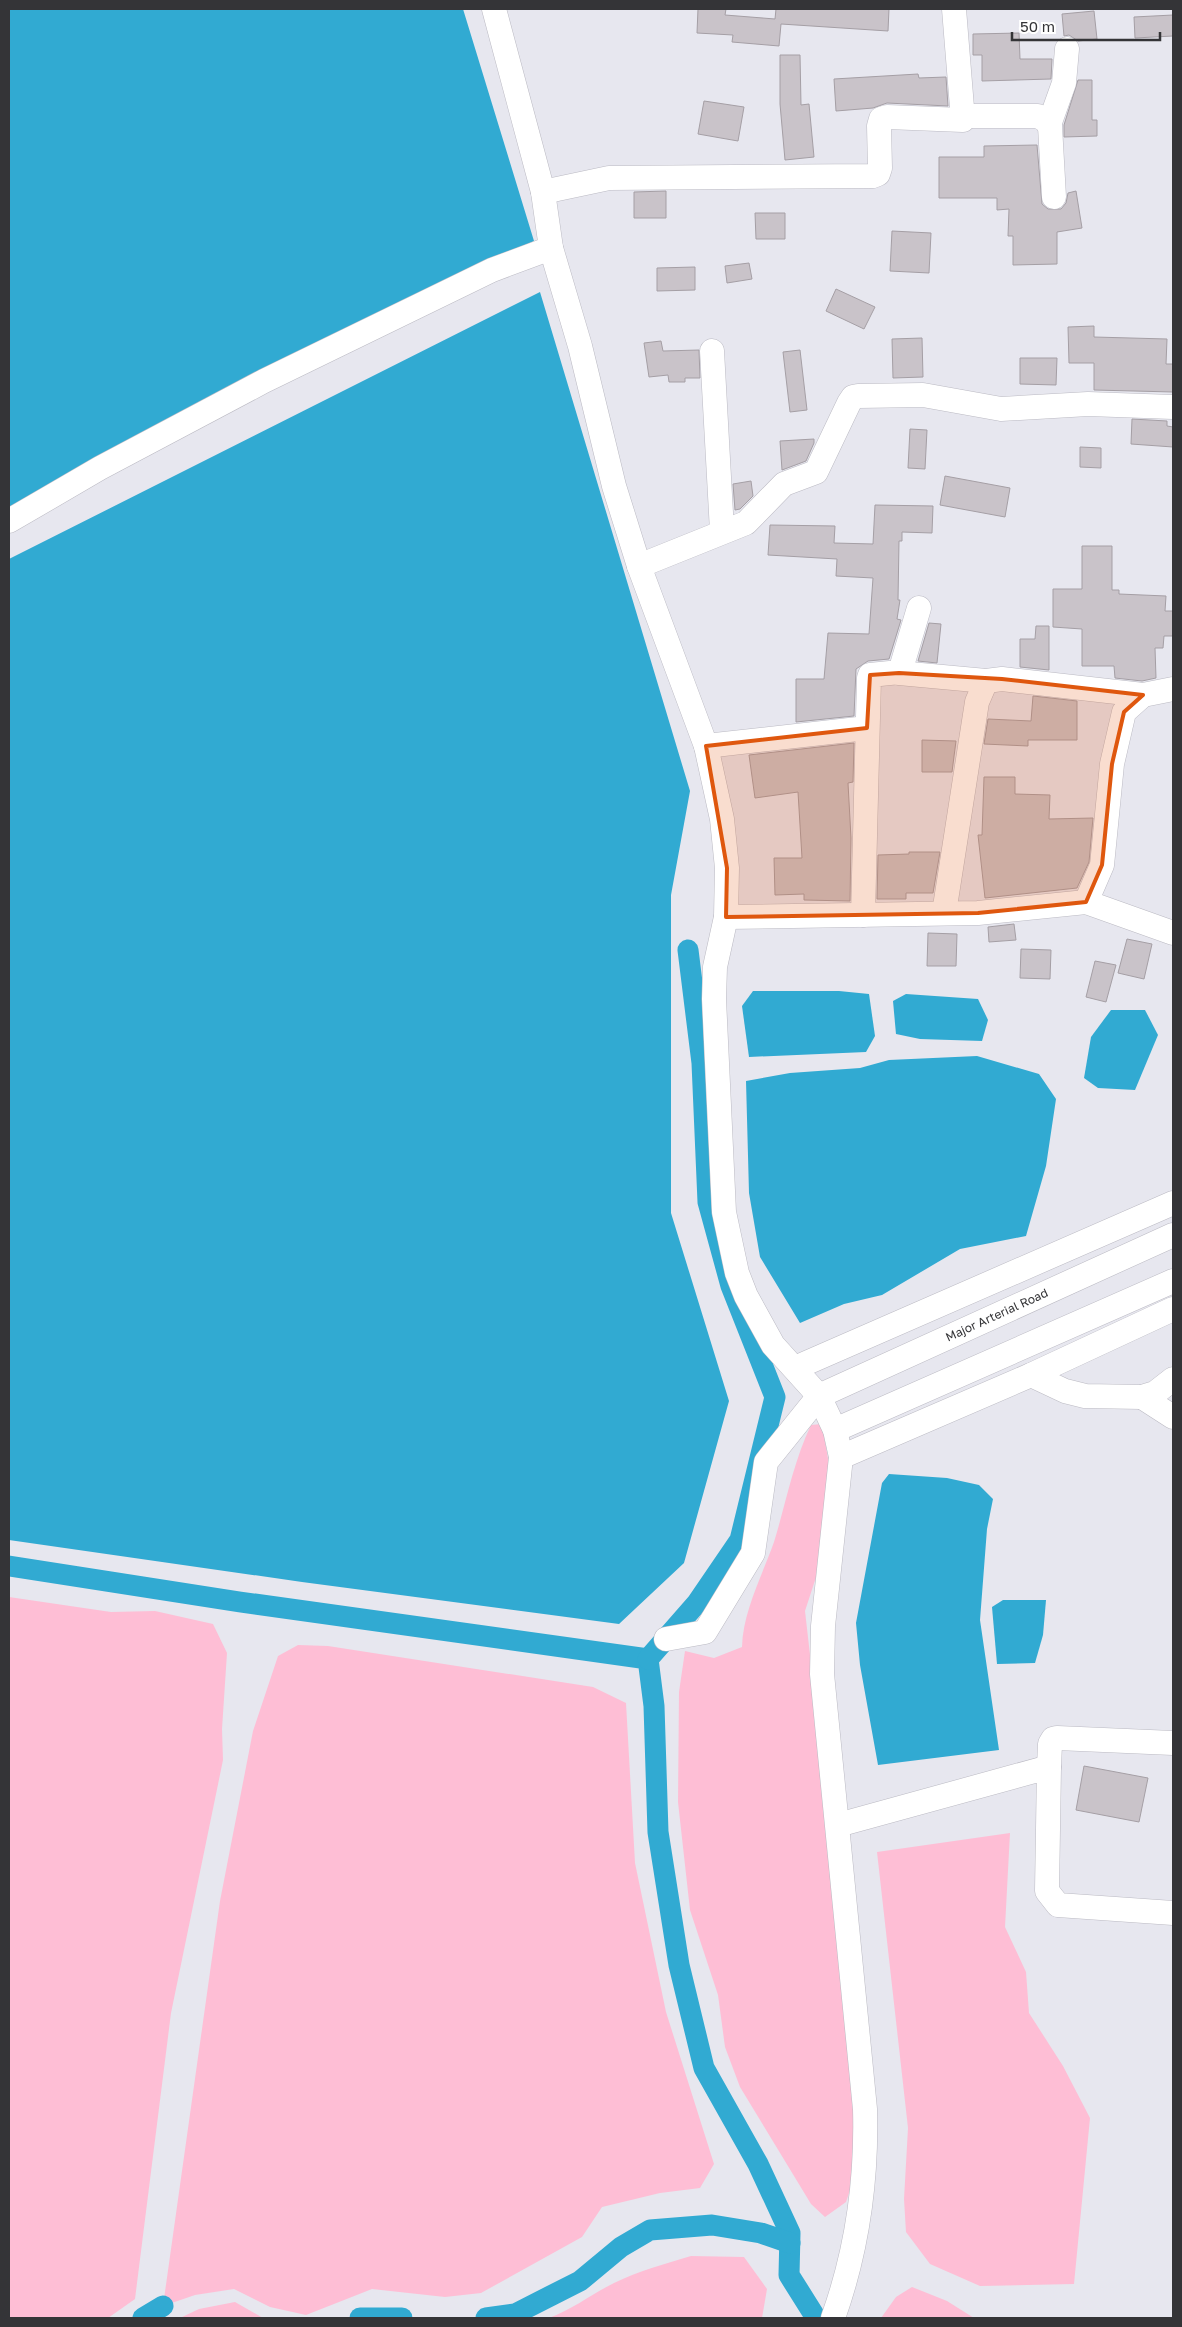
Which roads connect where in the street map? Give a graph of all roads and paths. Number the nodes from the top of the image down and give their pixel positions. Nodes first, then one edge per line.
1 (494, 9) edge
2 (954, 9) edge
3 (1067, 49) dead end
4 (962, 116) junction
5 (1049, 125) junction
6 (543, 192) junction
7 (1054, 197) dead end
8 (551, 248) junction
9 (712, 351) dead end
10 (1173, 408) edge
11 (9, 521) edge
12 (722, 531) junction
13 (639, 566) junction
14 (919, 608) dead end
15 (899, 673) junction
16 (986, 681) junction
17 (1173, 689) edge
18 (1143, 695) junction
19 (867, 728) junction
20 (706, 746) junction
21 (1086, 902) junction
22 (944, 913) junction
23 (863, 915) junction
24 (726, 917) junction
25 (1173, 933) edge
26 (1173, 1203) edge
27 (1173, 1235) edge
28 (1173, 1281) edge
29 (1173, 1309) edge
30 (795, 1368) junction
31 (1031, 1375) junction
32 (1173, 1379) edge
33 (819, 1396) junction
34 (1142, 1397) junction
35 (1173, 1417) edge
36 (835, 1430) junction
37 (841, 1457) junction
38 (666, 1639) dead end
39 (1173, 1744) edge
40 (1049, 1766) junction
41 (838, 1825) junction
42 (1173, 1913) edge
43 (834, 2316) edge

1 - 6 street
2 - 4 street
3 - 5 street
4 - 5 street
4 - 6 street
5 - 7 street
6 - 8 street
8 - 11 street
8 - 13 street
9 - 12 street
10 - 12 street
12 - 13 street
13 - 20 street
14 - 15 street
15 - 16 street
15 - 19 street
16 - 18 street
16 - 22 street
17 - 18 street
18 - 21 street
19 - 20 street
19 - 23 street
20 - 24 street
21 - 22 street
21 - 25 street
22 - 23 street
23 - 24 street
24 - 30 street
26 - 30 street
27 - 33 street, Major Arterial Road
28 - 36 street
29 - 31 street
30 - 33 street
31 - 34 street
31 - 37 street
32 - 34 street
33 - 36 street
33 - 38 street
34 - 35 street
36 - 37 street
37 - 41 street
39 - 40 street
40 - 41 street
40 - 42 street
41 - 43 street

